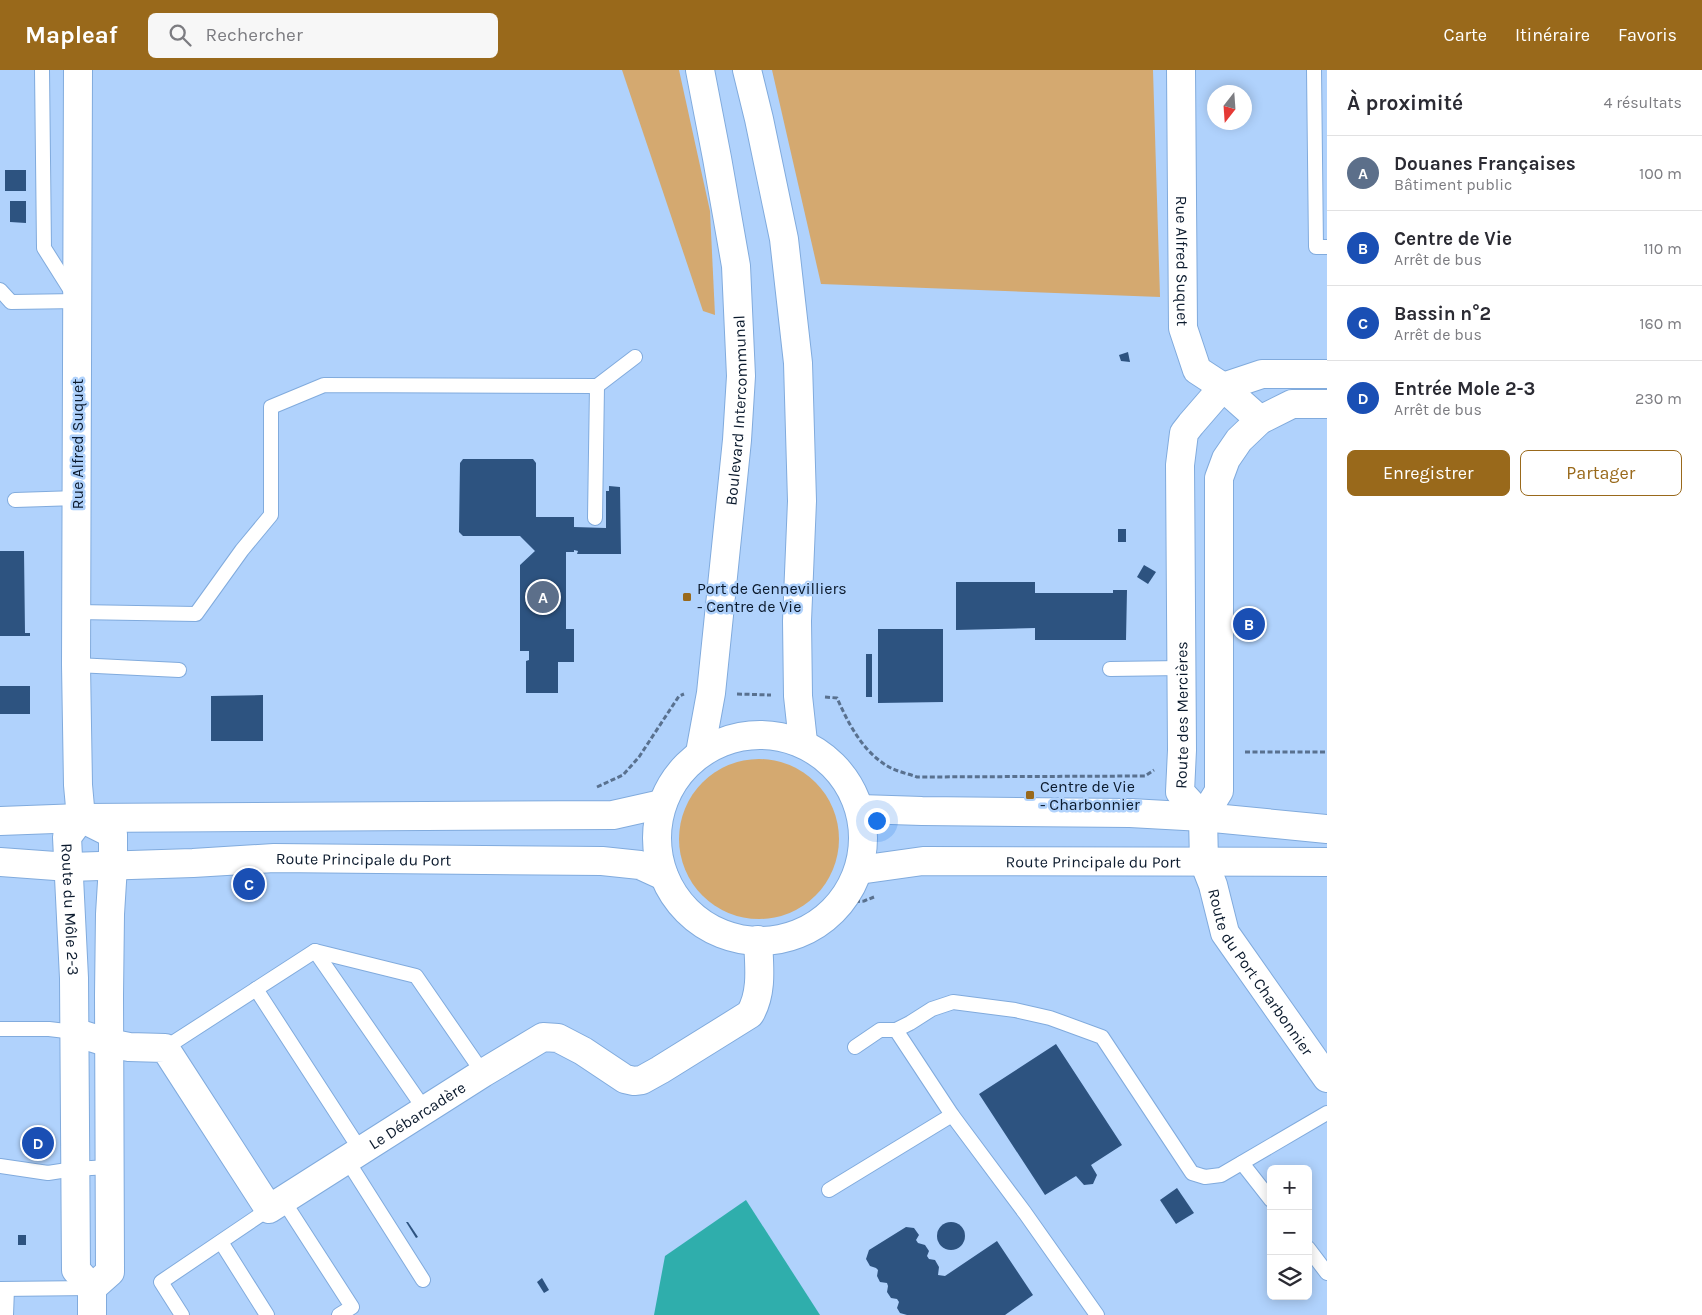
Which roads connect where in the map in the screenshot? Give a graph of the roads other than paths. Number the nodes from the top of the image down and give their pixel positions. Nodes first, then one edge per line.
1 (42, 70) edge
2 (78, 70) edge
3 (700, 70) edge
4 (747, 70) edge
5 (1181, 70) edge
6 (1314, 70) edge
7 (1327, 247) edge
8 (0, 290) edge
9 (78, 301) junction
10 (635, 357) dead end
11 (1327, 374) edge
12 (597, 386) junction
13 (1223, 387) junction
14 (1327, 404) edge
15 (1260, 420) junction
16 (77, 494) junction
17 (15, 500) dead end
18 (596, 518) dead end
19 (77, 612) junction
20 (76, 665) junction
21 (1181, 668) junction
22 (1110, 669) dead end
23 (179, 670) dead end
24 (803, 742) junction
25 (700, 753) junction
26 (662, 804) junction
27 (860, 809) junction
28 (1203, 817) junction
29 (81, 818) junction
30 (0, 821) edge
31 (1327, 829) edge
32 (0, 862) edge
33 (1204, 862) junction
34 (1327, 862) edge
35 (114, 866) junction
36 (68, 867) junction
37 (859, 870) junction
38 (664, 876) junction
39 (758, 940) junction
40 (316, 950) junction
41 (256, 989) junction
42 (0, 1029) edge
43 (896, 1030) junction
44 (74, 1032) junction
45 (109, 1043) junction
46 (855, 1047) dead end
47 (165, 1048) junction
48 (483, 1073) junction
49 (1327, 1078) edge
50 (425, 1110) junction
51 (1327, 1113) edge
52 (952, 1114) junction
53 (354, 1155) junction
54 (1242, 1163) junction
55 (0, 1166) edge
56 (109, 1167) junction
57 (74, 1169) junction
58 (829, 1190) dead end
59 (1267, 1195) edge
60 (276, 1204) junction
61 (221, 1242) junction
62 (1312, 1253) edge
63 (1327, 1273) edge
64 (423, 1280) dead end
65 (92, 1288) junction
66 (4, 1289) edge
67 (6, 1315) edge
68 (92, 1315) edge
69 (182, 1315) edge
70 (267, 1315) edge
71 (339, 1315) edge
72 (1097, 1315) edge

1 - 9 lane
2 - 9 street, Rue Alfred Suquet
3 - 25 street, Boulevard Intercommunal
4 - 24 street
5 - 13 street, Rue Alfred Suquet
6 - 7 lane
8 - 9 lane
9 - 16 street, Rue Alfred Suquet
10 - 12 lane
11 - 13 street
12 - 18 lane
12 - 19 lane
13 - 15 street, Rue Alfred Suquet
13 - 21 street, Route des Mercières
14 - 15 street, Route des Mercières
15 - 28 street, Route des Mercières
16 - 17 lane
16 - 19 street, Rue Alfred Suquet
19 - 20 street, Rue Alfred Suquet
20 - 23 lane
20 - 29 street, Rue Alfred Suquet
21 - 22 lane
21 - 28 street, Route des Mercières
24 - 25 street
24 - 27 street
25 - 26 street
26 - 29 street
26 - 38 street
27 - 28 street
27 - 37 street
28 - 31 street
28 - 33 street
29 - 30 street
29 - 35 street, Route du Môle 2-3
29 - 36 street, Route du Môle 2-3
32 - 36 street, Route Principale du Port
33 - 34 street, Route Principale du Port
33 - 37 street, Route Principale du Port
33 - 49 street, Route du Port Charbonnier
35 - 36 street, Route Principale du Port
35 - 38 street, Route Principale du Port
35 - 45 street, Route du Môle 2-3
36 - 44 street, Route du Môle 2-3
37 - 39 street
38 - 39 street
39 - 48 street, Le Débarcadère
40 - 41 lane
40 - 48 lane
40 - 50 lane
41 - 47 lane
41 - 53 lane
42 - 44 lane
43 - 46 lane
43 - 52 lane
43 - 54 lane
44 - 45 street
44 - 57 street, Route du Môle 2-3
45 - 47 street
45 - 56 street, Route du Môle 2-3
47 - 60 street
48 - 50 street, Le Débarcadère
50 - 53 street, Le Débarcadère
51 - 54 lane
52 - 58 lane
52 - 72 lane
53 - 60 street, Le Débarcadère
53 - 64 lane
54 - 59 lane
55 - 57 lane
56 - 57 lane
56 - 65 street, Route du Môle 2-3
57 - 65 street, Route du Môle 2-3
60 - 61 lane
60 - 71 lane
61 - 69 lane
61 - 70 lane
62 - 63 lane
65 - 66 lane
65 - 68 street
66 - 67 lane

